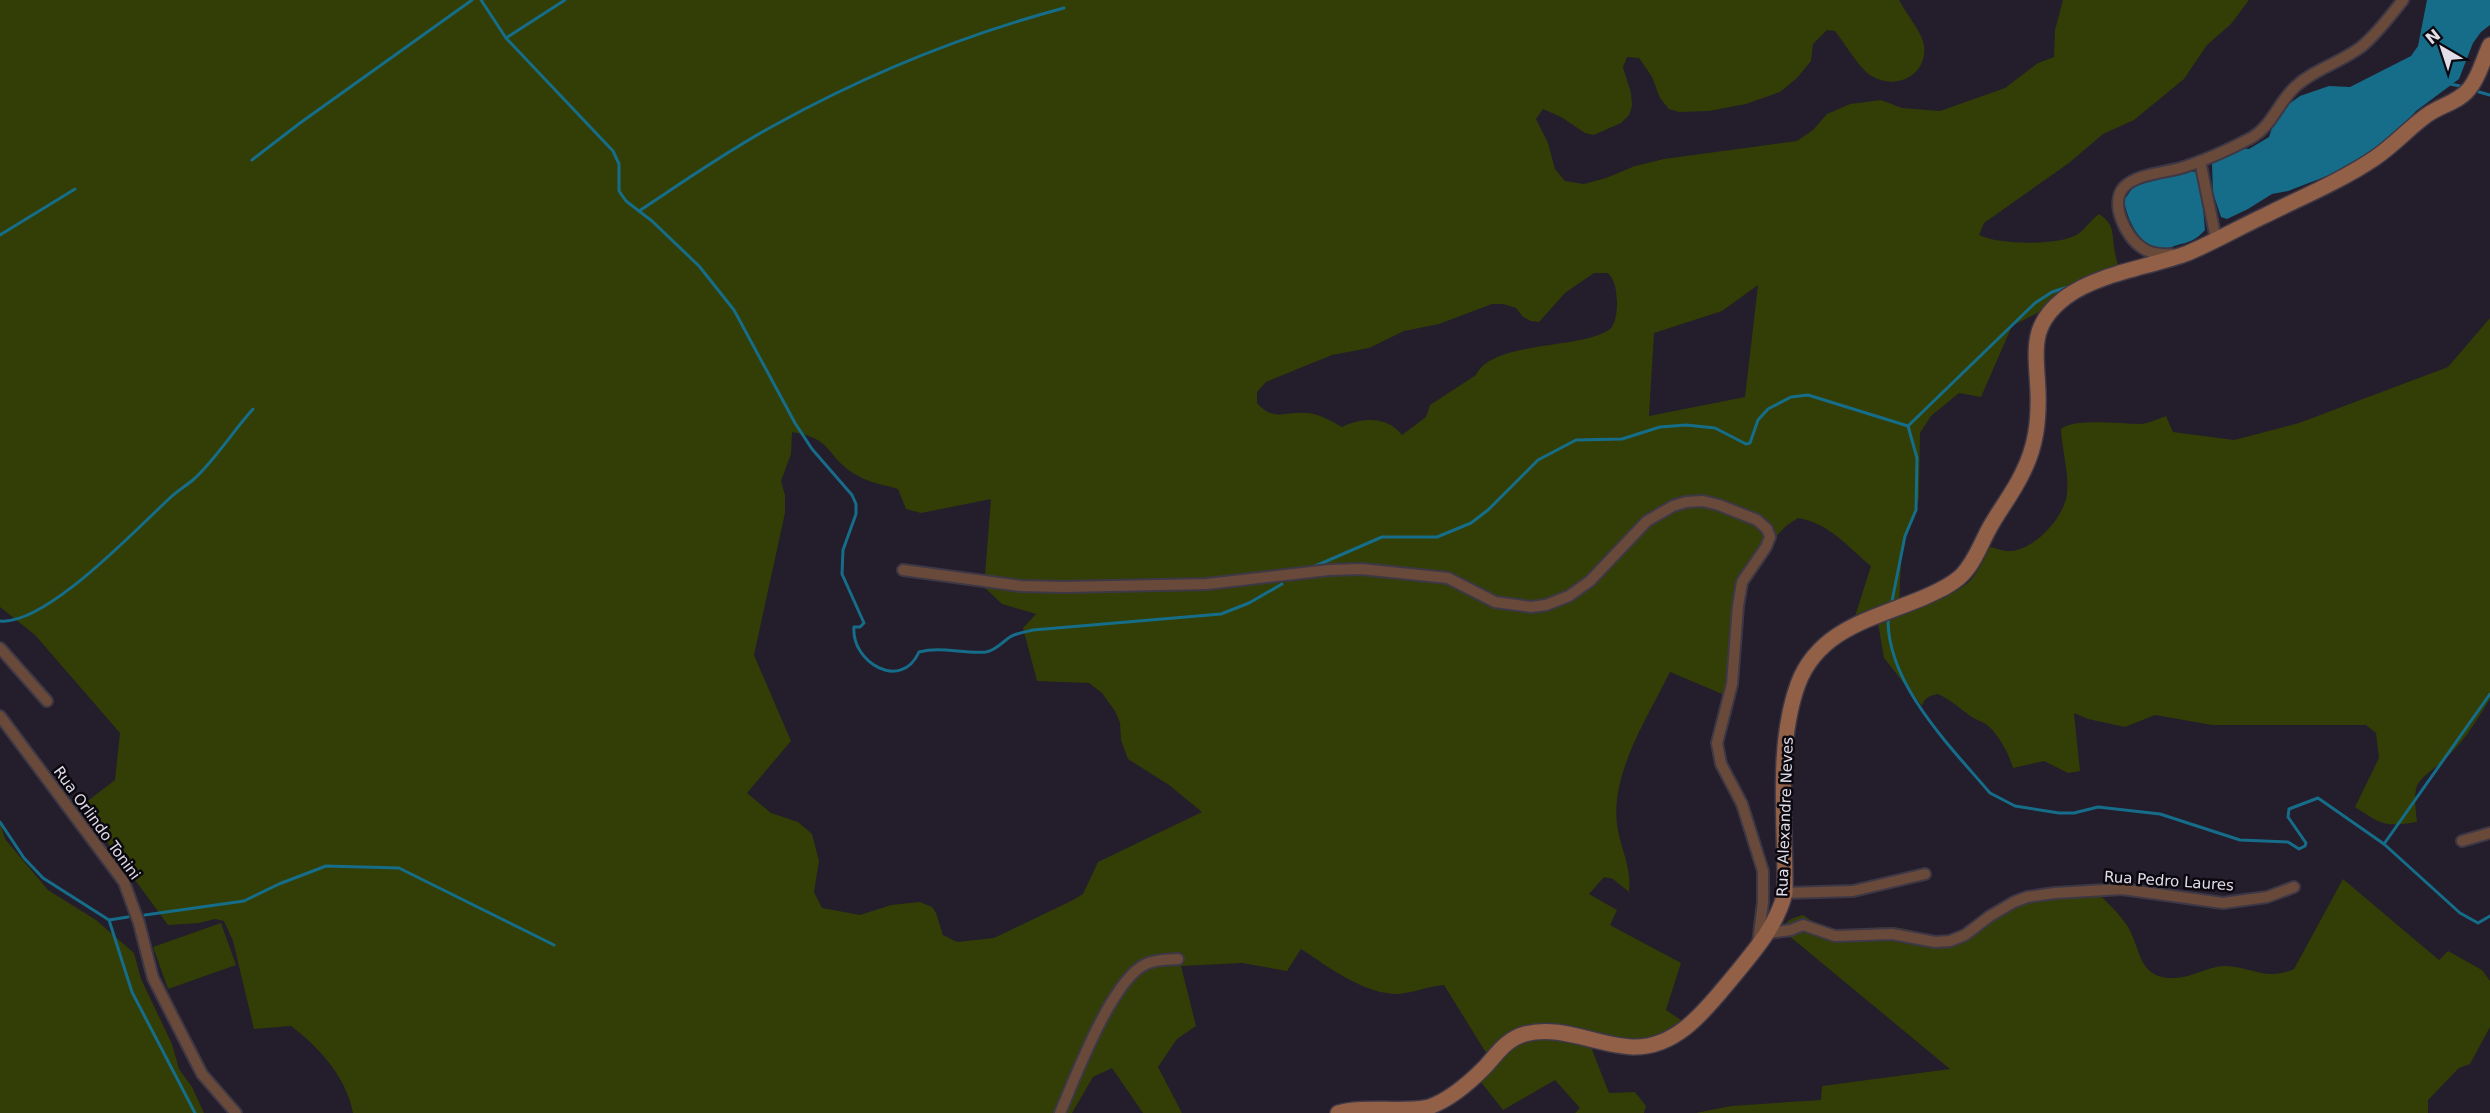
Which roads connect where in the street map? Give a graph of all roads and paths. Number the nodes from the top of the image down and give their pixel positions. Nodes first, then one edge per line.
1 (2403, 0) edge
2 (2490, 45) edge
3 (2199, 161) junction
4 (2216, 239) junction
5 (2189, 252) junction
6 (903, 570) dead end
7 (0, 648) edge
8 (47, 701) dead end
9 (0, 716) edge
10 (2490, 833) edge
11 (2462, 841) dead end
12 (1926, 874) dead end
13 (2294, 887) dead end
14 (1785, 893) junction
15 (1768, 933) junction
16 (1756, 949) junction
17 (1178, 959) dead end
18 (236, 1113) edge
19 (1060, 1113) edge
20 (1338, 1113) edge

1 - 3 street
2 - 4 street
3 - 4 street
3 - 5 street
4 - 5 street
5 - 14 street, Rua Alexandre Neves
6 - 16 street
7 - 8 street
9 - 18 street, Rua Orlindo Tonini
10 - 11 street
12 - 14 street
13 - 15 street, Rua Pedro Laures
14 - 15 street, Rua Alexandre Neves
15 - 16 street, Rua Alexandre Neves
16 - 20 street, Rua Alexandre Neves
17 - 19 street

